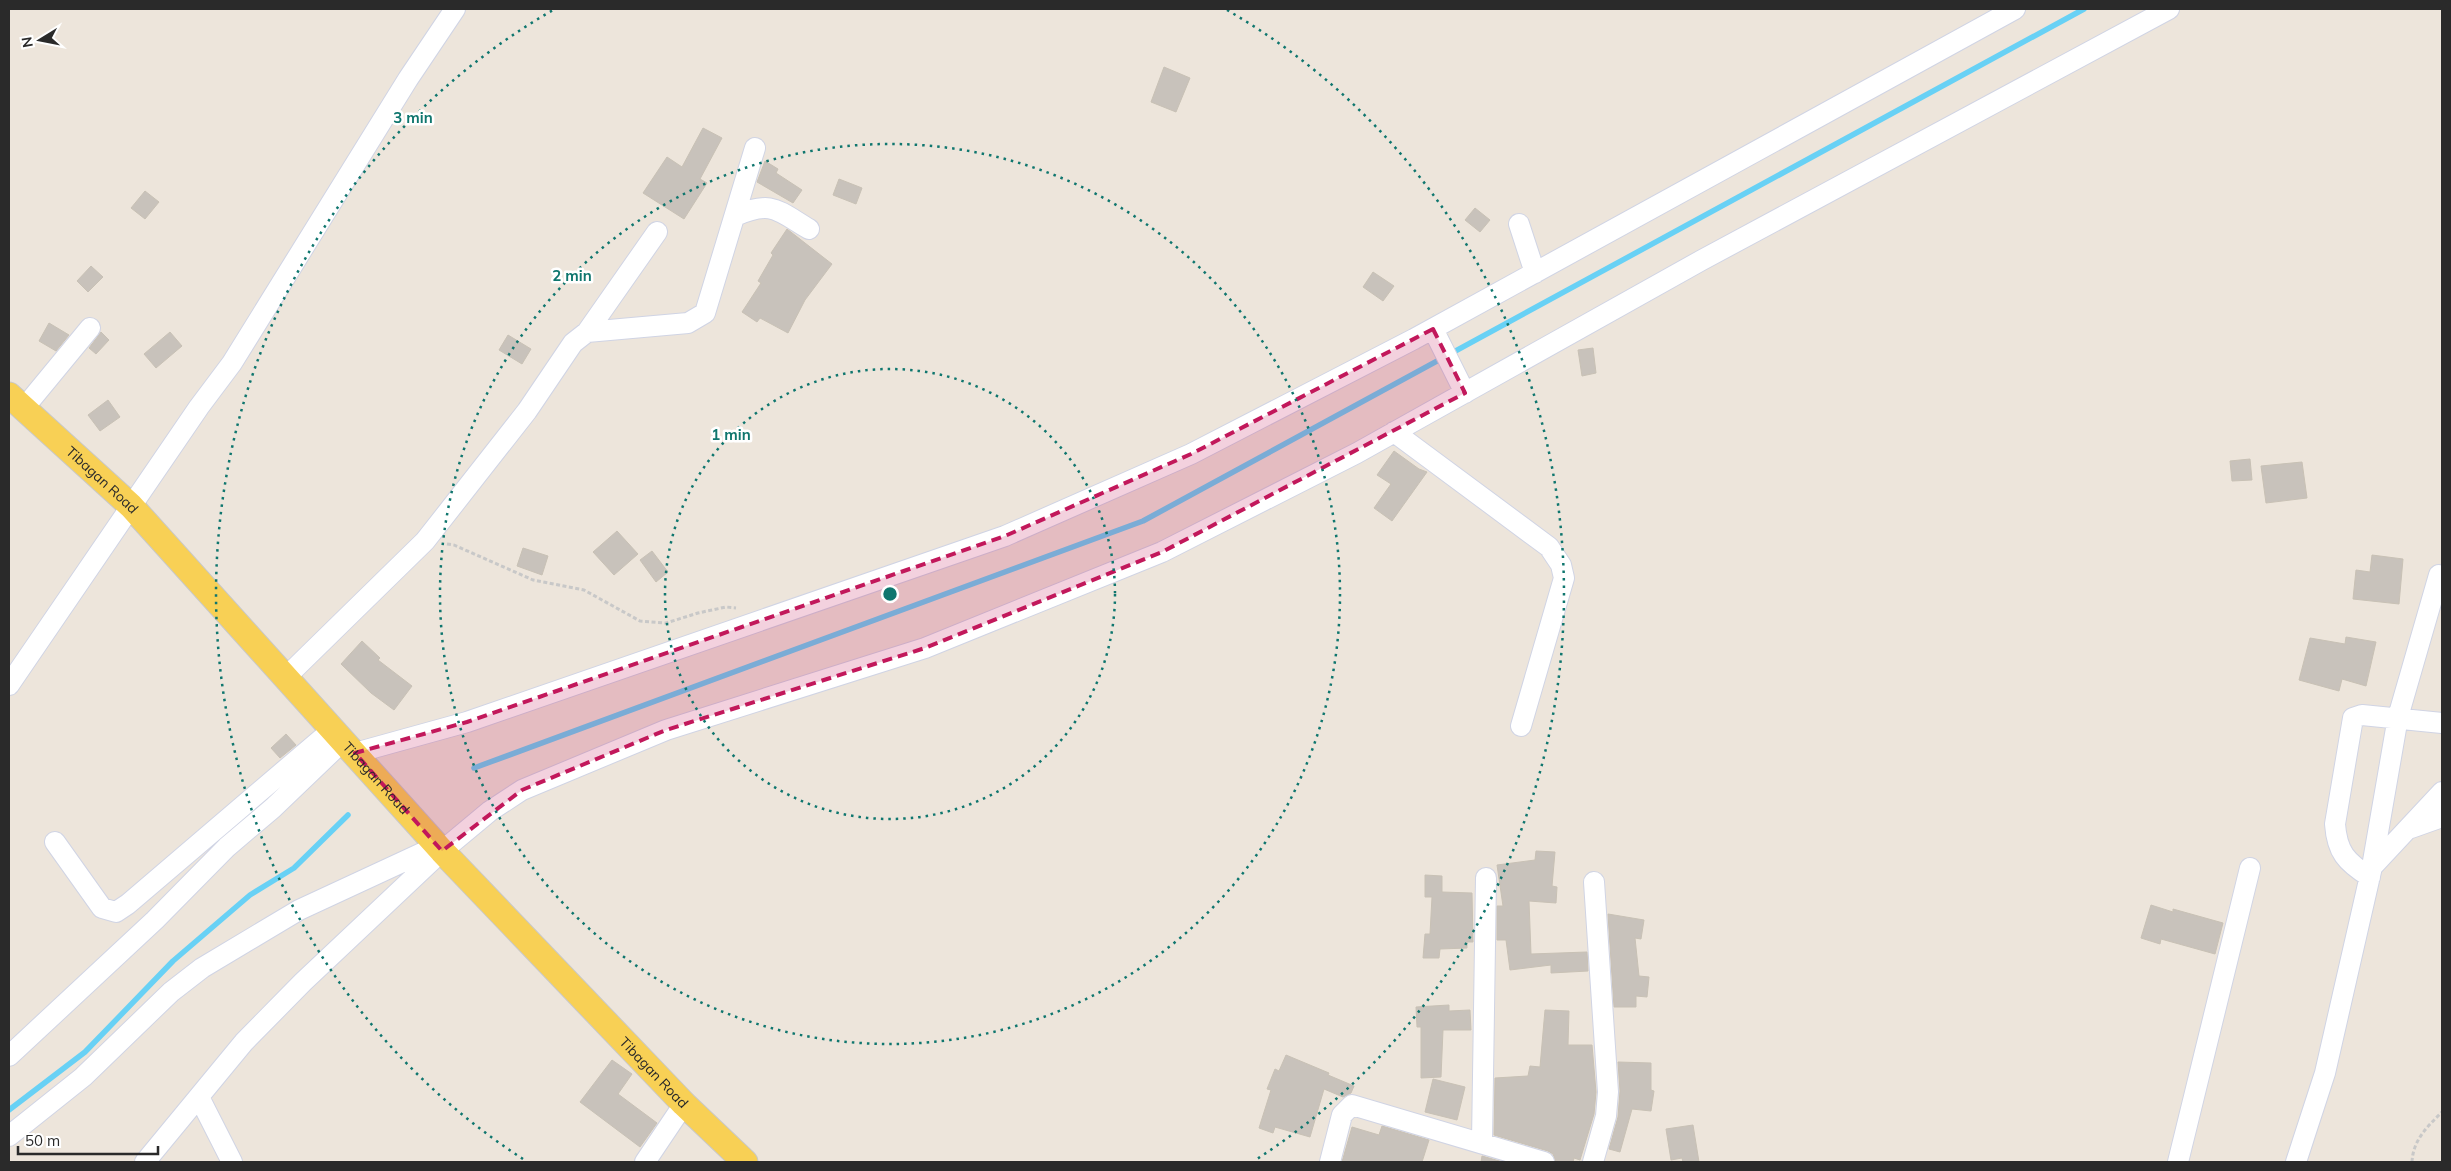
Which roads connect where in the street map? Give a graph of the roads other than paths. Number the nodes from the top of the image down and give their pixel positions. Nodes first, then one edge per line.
1 (456, 9) edge
2 (2015, 9) edge
3 (2169, 9) edge
4 (755, 148) dead end
5 (735, 216) junction
6 (1519, 224) dead end
7 (809, 229) dead end
8 (657, 232) dead end
9 (1535, 273) junction
10 (90, 328) dead end
11 (587, 332) junction
12 (1436, 334) junction
13 (1463, 387) junction
14 (17, 401) edge
15 (1394, 432) junction
16 (131, 506) junction
17 (2439, 576) dead end
18 (286, 678) junction
19 (9, 685) edge
20 (2398, 717) junction
21 (2442, 723) edge
22 (1521, 726) dead end
23 (344, 741) junction
24 (2442, 792) edge
25 (2442, 817) edge
26 (2405, 831) junction
27 (55, 842) dead end
28 (439, 848) junction
29 (2250, 868) dead end
30 (2371, 872) junction
31 (1486, 878) dead end
32 (1594, 882) dead end
33 (9, 1056) edge
34 (199, 1098) junction
35 (684, 1104) junction
36 (9, 1136) edge
37 (1482, 1142) junction
38 (145, 1162) edge
39 (232, 1162) edge
40 (644, 1162) edge
41 (745, 1162) edge
42 (1330, 1162) edge
43 (1544, 1162) edge
44 (1593, 1162) edge
45 (2178, 1162) edge
46 (2296, 1162) edge

1 - 16 street
2 - 9 street
3 - 13 street
4 - 5 street
5 - 7 street
5 - 11 street
6 - 9 street
8 - 11 street
9 - 12 street
10 - 14 street
11 - 18 street
12 - 13 street
12 - 23 street
13 - 15 street
14 - 16 main road, Tibagan Road
15 - 22 street
15 - 28 street
16 - 18 main road, Tibagan Road
16 - 19 street
17 - 20 street
18 - 23 main road, Tibagan Road
20 - 21 street
20 - 30 street
20 - 30 street
23 - 27 street
23 - 28 main road, Tibagan Road
23 - 33 street
24 - 26 street
25 - 26 street
26 - 30 street
28 - 34 street
28 - 35 main road, Tibagan Road
28 - 36 street
29 - 45 street
30 - 46 street
31 - 37 street
32 - 44 street
34 - 38 street
34 - 39 street
35 - 40 street
35 - 41 main road, Tibagan Road
37 - 42 street
37 - 43 street

